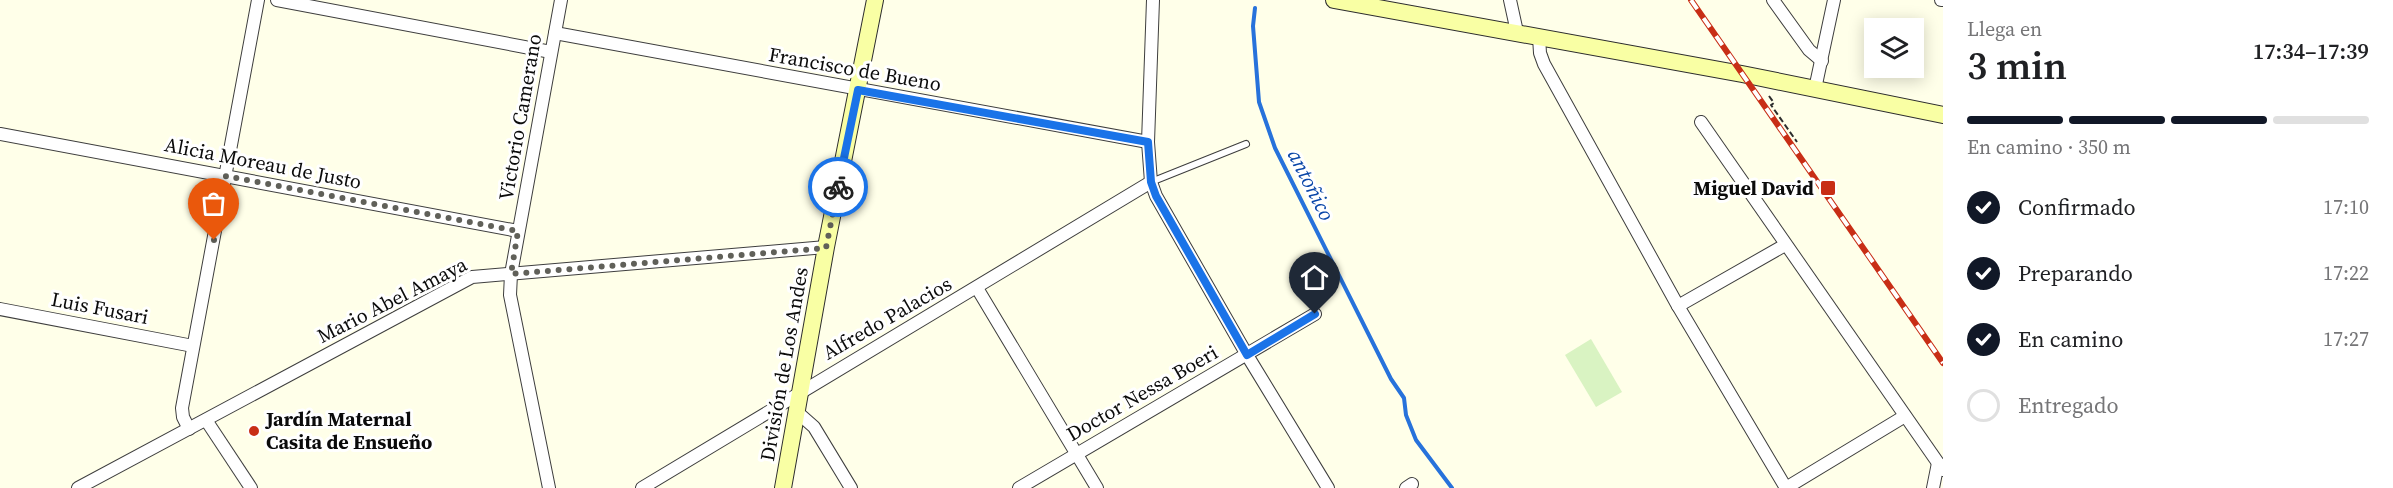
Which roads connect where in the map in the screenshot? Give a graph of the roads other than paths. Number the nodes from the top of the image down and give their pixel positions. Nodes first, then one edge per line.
1 (258, 0) edge
2 (277, 0) edge
3 (561, 0) edge
4 (875, 0) edge
5 (1153, 0) edge
6 (1334, 0) edge
7 (1510, 0) edge
8 (1773, 0) edge
9 (1834, 0) edge
10 (1517, 32) junction
11 (555, 33) junction
12 (1539, 37) junction
13 (551, 52) junction
14 (1822, 61) junction
15 (1815, 89) junction
16 (858, 90) junction
17 (1943, 115) edge
18 (1701, 122) dead end
19 (0, 134) edge
20 (1148, 142) junction
21 (1246, 144) dead end
22 (226, 176) junction
23 (1151, 182) junction
24 (518, 231) junction
25 (1785, 245) junction
26 (826, 248) junction
27 (511, 274) junction
28 (977, 288) junction
29 (1678, 306) junction
30 (0, 309) edge
31 (1315, 314) dead end
32 (193, 346) junction
33 (1247, 355) junction
34 (801, 391) junction
35 (797, 412) junction
36 (1905, 416) junction
37 (206, 420) junction
38 (189, 429) junction
39 (1077, 453) junction
40 (1941, 466) edge
41 (78, 488) edge
42 (251, 488) edge
43 (549, 488) edge
44 (642, 488) edge
45 (783, 488) edge
46 (851, 488) edge
47 (1019, 488) edge
48 (1098, 488) edge
49 (1328, 488) edge
50 (1933, 488) edge

1 - 22 street
2 - 13 street
3 - 11 street, Victorio Camerano
4 - 16 street, División de Los Andes
5 - 20 street
6 - 10 street
7 - 10 street
8 - 14 street
9 - 14 street
10 - 12 street
11 - 13 street, Victorio Camerano
11 - 16 street, Francisco de Bueno
12 - 15 street
12 - 29 street
13 - 24 street, Victorio Camerano
14 - 15 street
15 - 17 street
16 - 20 street, Francisco de Bueno
16 - 26 street, División de Los Andes
18 - 25 street
19 - 22 street, Alicia Moreau de Justo
20 - 23 street
21 - 23 lane
22 - 24 street, Alicia Moreau de Justo
22 - 32 street
23 - 28 street, Alfredo Palacios
23 - 33 street
24 - 27 street, Victorio Camerano
25 - 29 street
25 - 36 street
26 - 27 street, Mario Abel Amaya
26 - 34 street, División de Los Andes
27 - 37 street, Mario Abel Amaya
27 - 43 street, Victorio Camerano
28 - 34 street, Alfredo Palacios
28 - 39 street
29 - 36 street
30 - 32 street, Luis Fusari
31 - 33 street, Doctor Nessa Boeri
32 - 38 street
33 - 39 street, Doctor Nessa Boeri
33 - 49 street
34 - 35 street, División de Los Andes
34 - 44 street, Alfredo Palacios
35 - 45 street, División de Los Andes
35 - 46 street
36 - 40 street
37 - 38 street, Mario Abel Amaya
37 - 42 street
38 - 41 street, Mario Abel Amaya
39 - 47 street, Doctor Nessa Boeri
39 - 48 street
40 - 50 street

